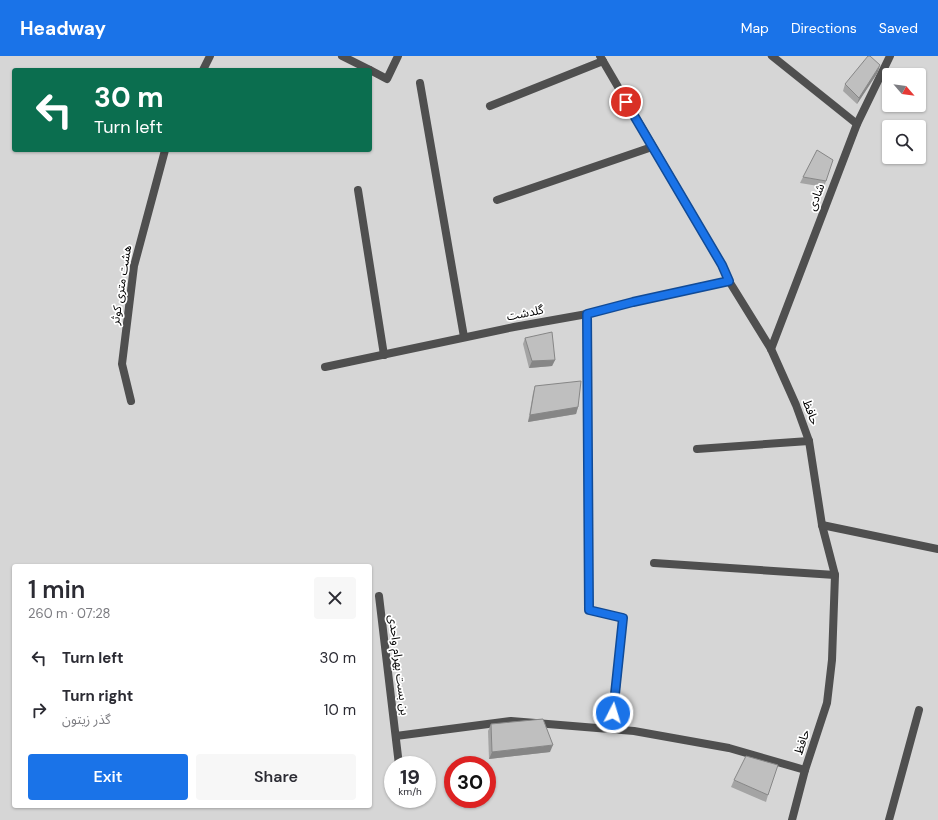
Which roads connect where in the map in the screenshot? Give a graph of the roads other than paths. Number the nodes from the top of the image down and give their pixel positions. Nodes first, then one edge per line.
1 (210, 56) edge
2 (342, 56) edge
3 (398, 56) edge
4 (772, 56) edge
5 (887, 58) edge
6 (602, 59) edge
7 (204, 68) edge
8 (366, 68) edge
9 (372, 71) edge
10 (420, 84) dead end
11 (490, 106) dead end
12 (857, 124) junction
13 (652, 147) junction
14 (164, 152) edge
15 (358, 190) dead end
16 (497, 200) dead end
17 (729, 281) junction
18 (587, 314) junction
19 (464, 337) junction
20 (771, 348) junction
21 (384, 355) junction
22 (325, 367) dead end
23 (131, 401) dead end
24 (809, 441) junction
25 (697, 449) dead end
26 (822, 525) junction
27 (938, 549) edge
28 (654, 563) dead end
29 (835, 575) junction
30 (379, 596) dead end
31 (919, 710) dead end
32 (612, 729) junction
33 (396, 736) junction
34 (398, 756) edge
35 (805, 770) junction
36 (793, 820) edge
37 (889, 820) edge

1 - 7 street
2 - 8 street
3 - 9 street
4 - 12 street
5 - 12 street, شادی
6 - 11 street
6 - 13 street, حافظ
10 - 19 street
12 - 20 street, شادی
13 - 16 street
13 - 17 street, حافظ
14 - 23 street, هشت متری کوثر
15 - 21 street
17 - 18 street, گلدشت
17 - 20 street, حافظ
18 - 19 street, گلدشت
18 - 32 street
19 - 21 street, گلدشت
20 - 24 street, حافظ
21 - 22 street, گلدشت
24 - 25 street
24 - 26 street, حافظ
26 - 27 street
26 - 29 street, حافظ
28 - 29 street
29 - 35 street, حافظ
30 - 33 street, بن بست بهرام واحدی
31 - 37 street
32 - 33 street
32 - 35 street
33 - 34 street, بن بست بهرام واحدی
35 - 36 street, حافظ

